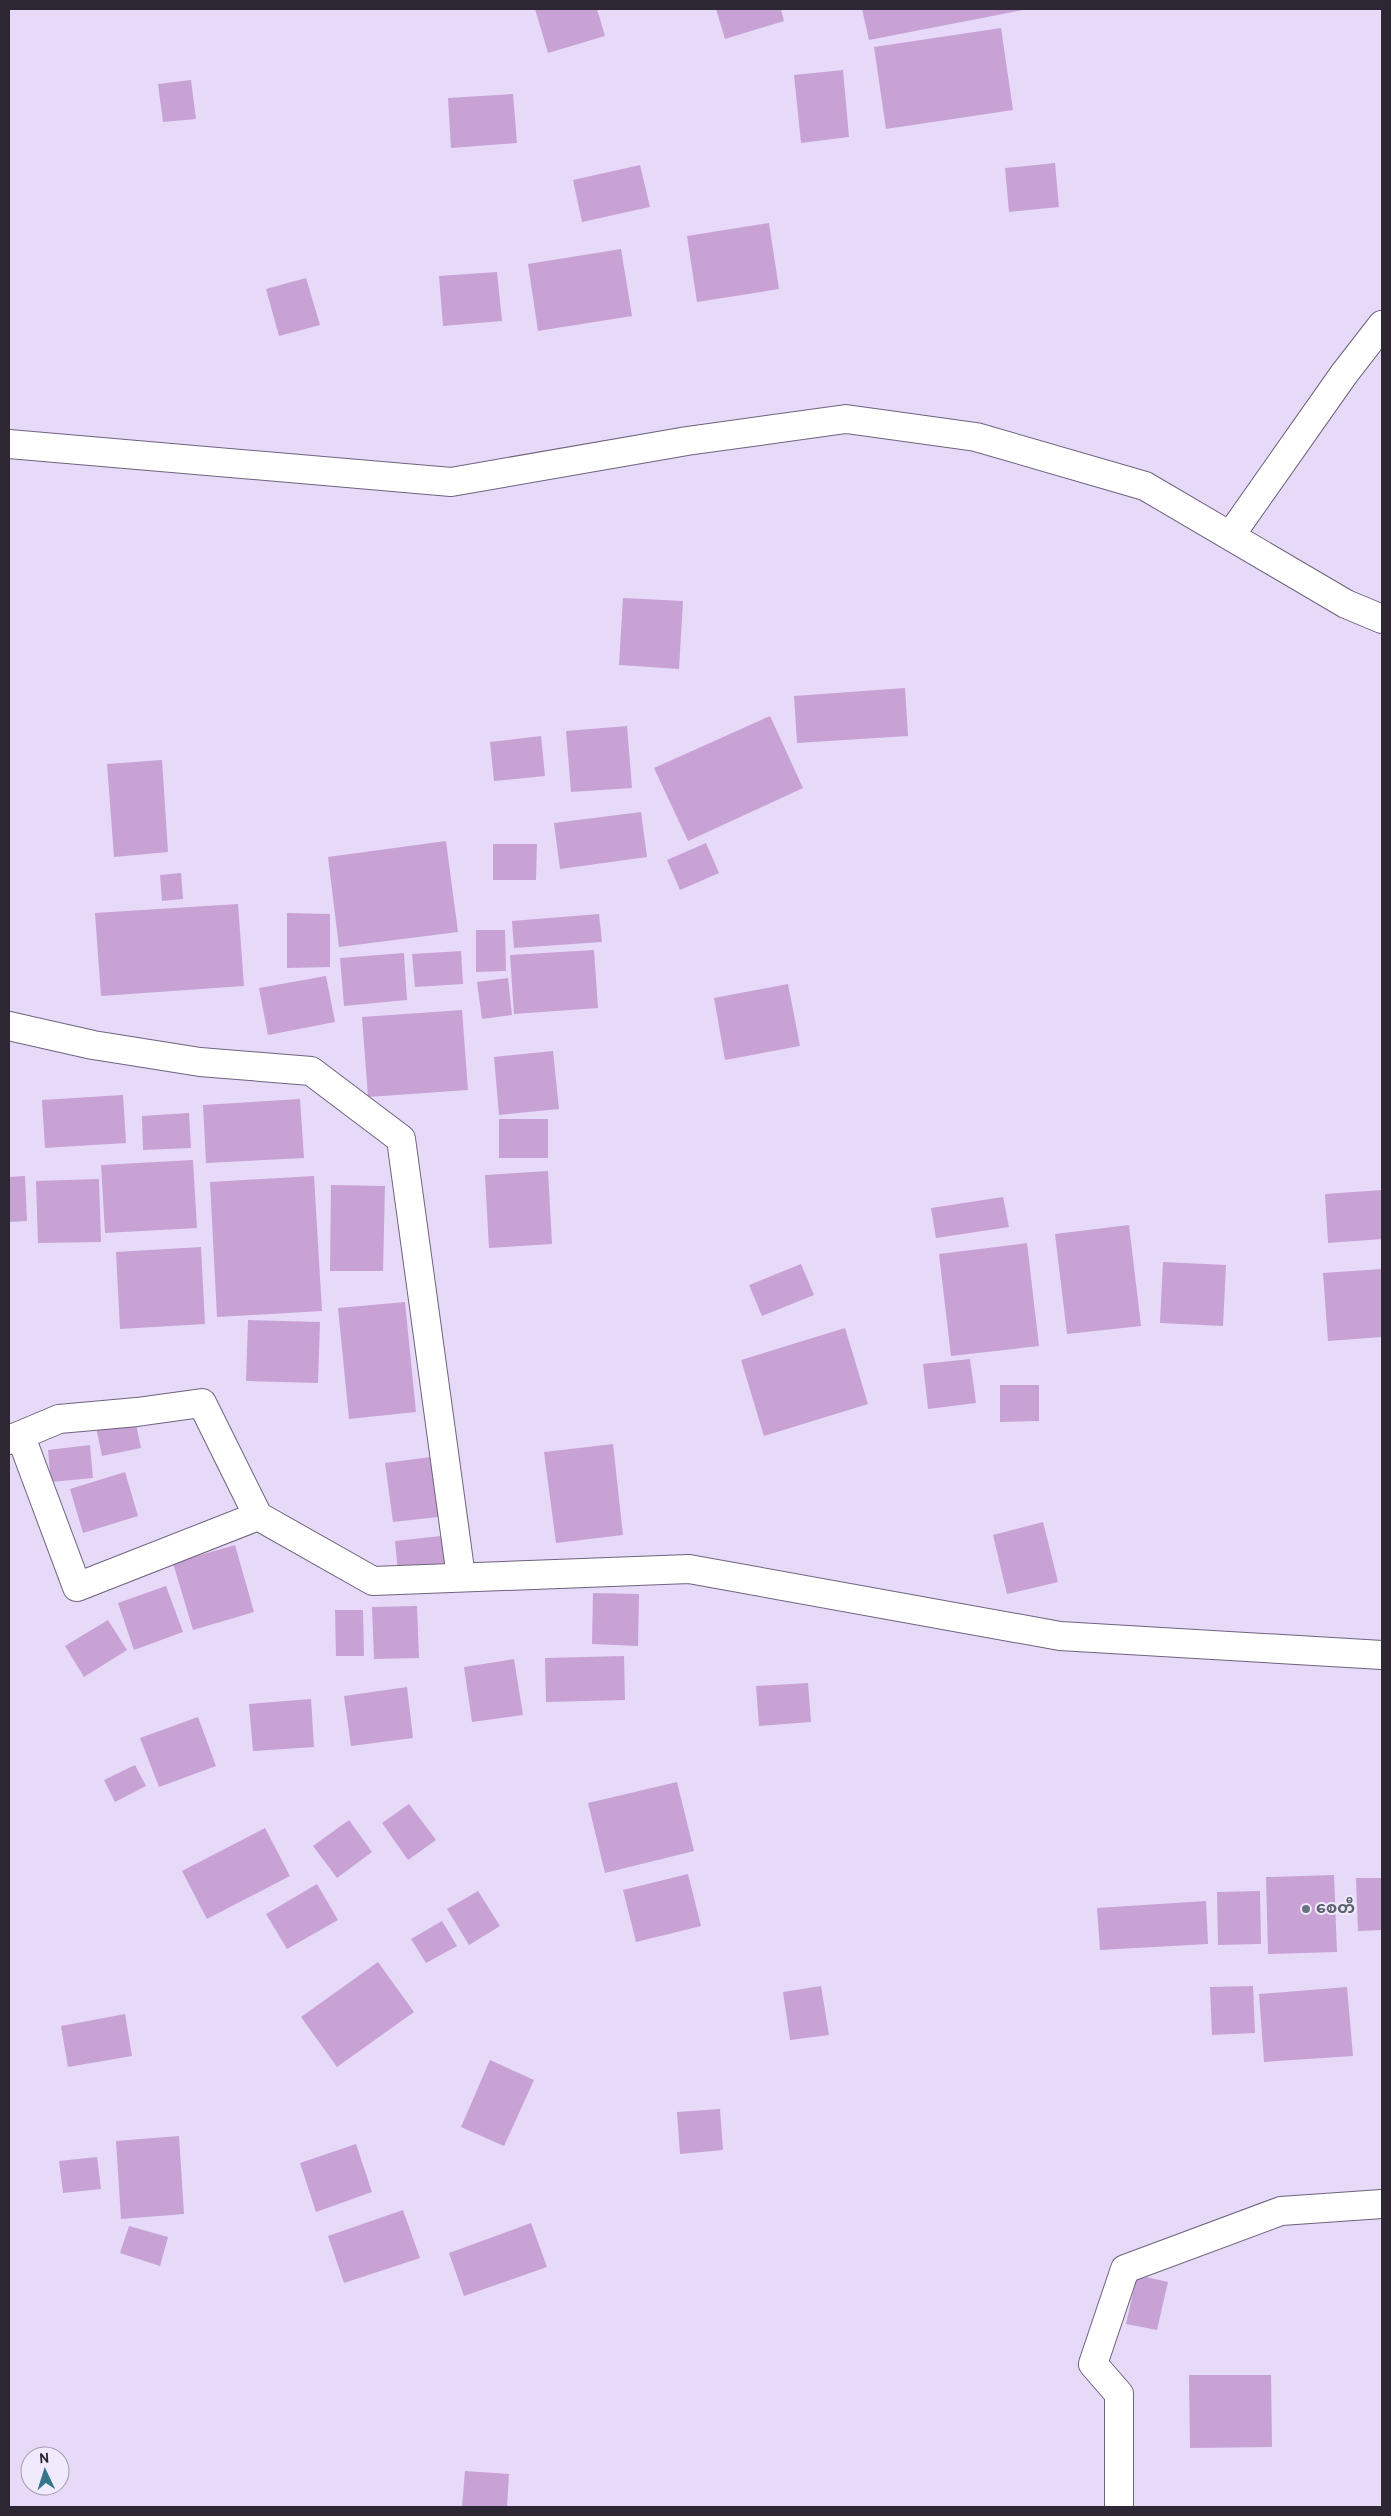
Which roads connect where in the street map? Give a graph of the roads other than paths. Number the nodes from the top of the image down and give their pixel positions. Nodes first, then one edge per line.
1 (1382, 325) edge
2 (9, 444) edge
3 (1230, 536) junction
4 (1382, 620) edge
5 (9, 1026) edge
6 (15, 1439) edge
7 (258, 1516) junction
8 (461, 1577) junction
9 (1382, 1655) edge
10 (1382, 2204) edge
11 (1119, 2507) edge

1 - 3 street
2 - 3 street
3 - 4 street
5 - 8 street
6 - 7 street
6 - 7 street
7 - 8 street
8 - 9 street
10 - 11 street

